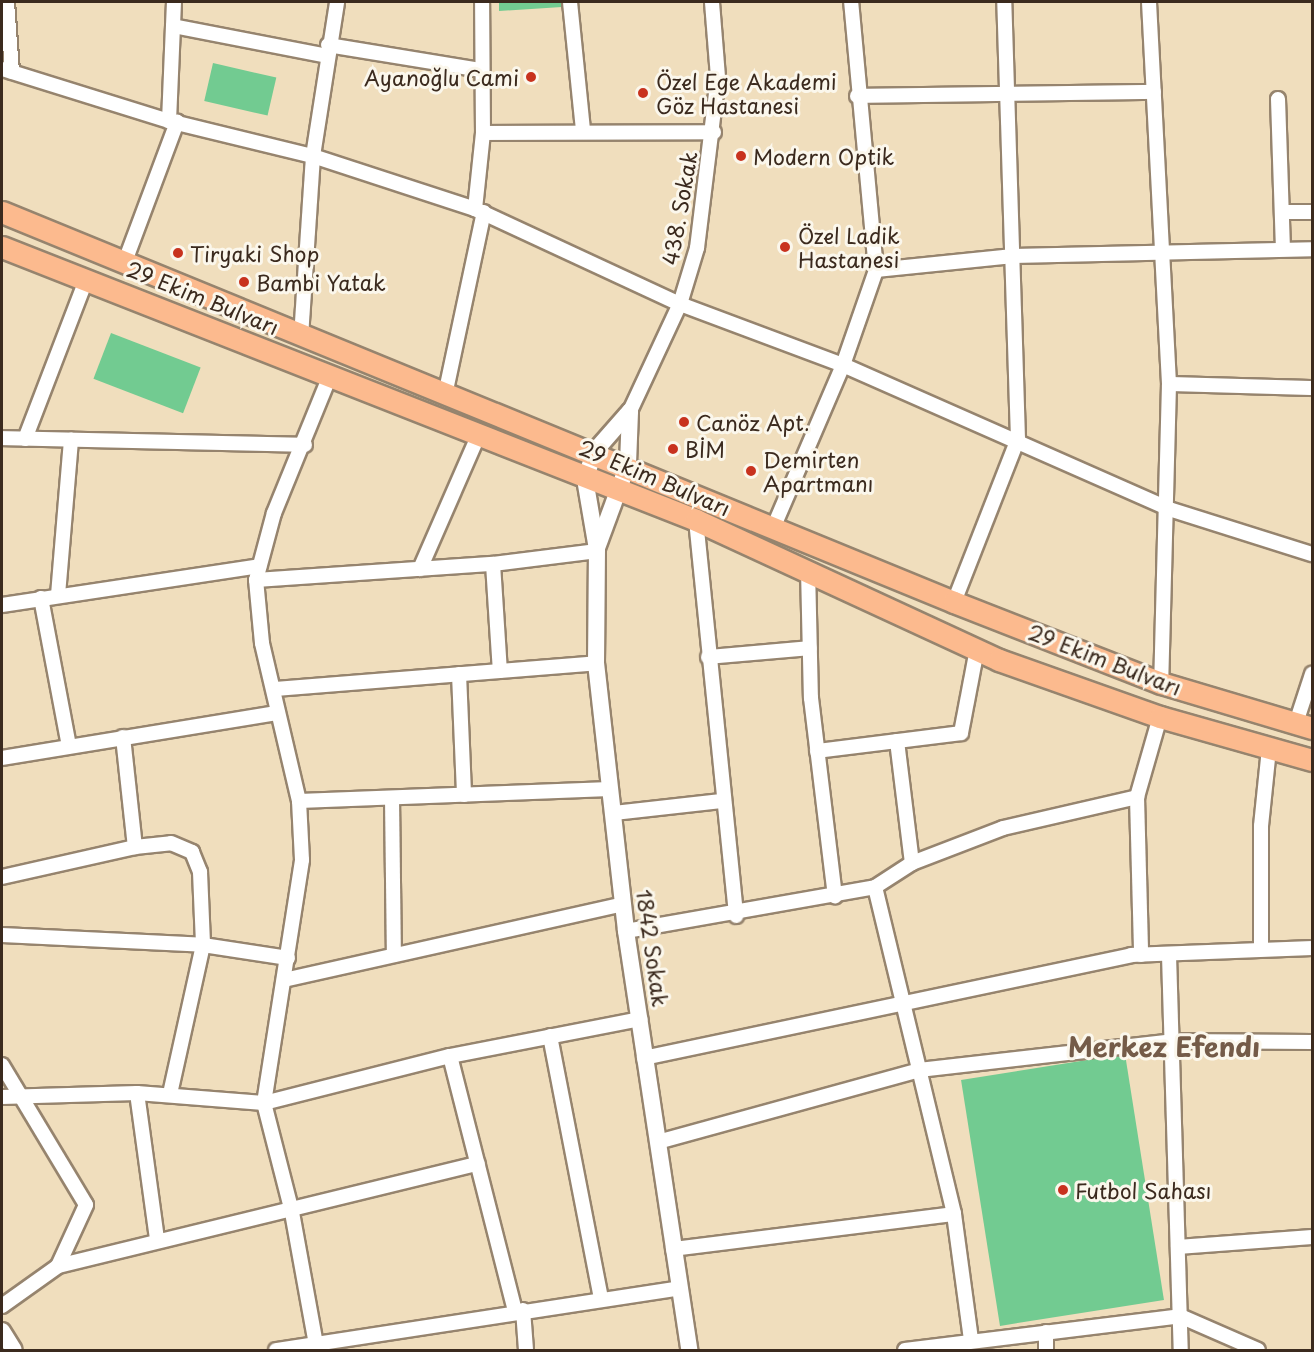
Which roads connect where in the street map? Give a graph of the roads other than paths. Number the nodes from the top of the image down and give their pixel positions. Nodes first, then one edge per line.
1 (7, 2) edge
2 (174, 2) edge
3 (337, 2) edge
4 (482, 2) edge
5 (570, 2) edge
6 (712, 2) edge
7 (851, 2) edge
8 (1004, 2) edge
9 (1149, 2) edge
10 (173, 26) junction
11 (328, 51) junction
12 (7, 70) edge
13 (480, 70) junction
14 (1154, 92) junction
15 (1007, 93) junction
16 (858, 96) junction
17 (1278, 99) dead end
18 (173, 122) junction
19 (583, 129) junction
20 (714, 132) junction
21 (483, 133) junction
22 (313, 156) junction
23 (480, 211) junction
24 (2, 212) edge
25 (1282, 212) junction
26 (1312, 212) edge
27 (2, 247) edge
28 (1283, 249) junction
29 (1312, 249) edge
30 (1162, 252) junction
31 (1013, 256) junction
32 (124, 264) junction
33 (876, 270) junction
34 (86, 280) junction
35 (680, 304) junction
36 (301, 337) junction
37 (843, 365) junction
38 (330, 376) junction
39 (1169, 384) junction
40 (1312, 388) edge
41 (446, 395) junction
42 (630, 411) junction
43 (478, 436) junction
44 (2, 438) edge
45 (25, 439) junction
46 (1018, 439) junction
47 (71, 440) junction
48 (305, 445) junction
49 (596, 451) junction
50 (628, 464) junction
51 (585, 478) junction
52 (618, 491) junction
53 (1169, 508) junction
54 (696, 520) junction
55 (774, 526) junction
56 (597, 550) junction
57 (1312, 554) edge
58 (493, 564) junction
59 (420, 569) junction
60 (808, 569) junction
61 (258, 573) junction
62 (57, 595) junction
63 (41, 598) junction
64 (954, 602) junction
65 (2, 605) edge
66 (810, 648) junction
67 (977, 649) junction
68 (708, 657) junction
69 (596, 663) junction
70 (500, 671) junction
71 (459, 674) junction
72 (1312, 674) edge
73 (1161, 683) junction
74 (276, 689) junction
75 (277, 712) junction
76 (1160, 717) junction
77 (1304, 726) edge
78 (123, 737) junction
79 (897, 741) junction
80 (69, 746) junction
81 (1269, 748) junction
82 (817, 751) junction
83 (2, 758) edge
84 (1312, 760) edge
85 (610, 789) junction
86 (464, 795) junction
87 (1137, 797) junction
88 (392, 798) junction
89 (299, 801) junction
90 (721, 801) junction
91 (614, 813) junction
92 (135, 847) junction
93 (912, 863) junction
94 (2, 877) edge
95 (875, 887) junction
96 (835, 897) junction
97 (623, 904) junction
98 (736, 916) junction
99 (626, 931) junction
100 (2, 935) edge
101 (203, 945) junction
102 (1262, 948) junction
103 (1312, 948) edge
104 (1142, 955) junction
105 (1169, 955) junction
106 (394, 956) junction
107 (288, 958) junction
108 (284, 980) junction
109 (905, 1002) junction
110 (640, 1019) junction
111 (550, 1036) junction
112 (1172, 1041) junction
113 (1312, 1042) edge
114 (450, 1056) junction
115 (644, 1058) junction
116 (2, 1065) edge
117 (919, 1070) junction
118 (21, 1093) junction
119 (137, 1093) junction
120 (170, 1094) junction
121 (2, 1097) edge
122 (264, 1103) junction
123 (658, 1142) junction
124 (478, 1164) junction
125 (292, 1212) junction
126 (954, 1214) junction
127 (1312, 1237) edge
128 (157, 1239) junction
129 (1178, 1247) junction
130 (673, 1250) junction
131 (58, 1266) junction
132 (679, 1288) junction
133 (601, 1299) junction
134 (2, 1306) edge
135 (519, 1310) junction
136 (1180, 1316) junction
137 (2, 1331) edge
138 (1046, 1332) junction
139 (964, 1344) edge
140 (317, 1347) edge
141 (14, 1350) edge
142 (276, 1350) edge
143 (526, 1350) edge
144 (689, 1350) edge
145 (905, 1350) edge
146 (1046, 1350) edge
147 (1181, 1350) edge
148 (1258, 1350) edge

1 - 12 street
2 - 10 street
3 - 11 street
4 - 13 street
5 - 19 street
6 - 20 street, 438. Sokak
7 - 16 street
8 - 15 street
9 - 14 street
10 - 11 street
10 - 18 street
11 - 13 street
11 - 22 street
12 - 18 street
13 - 21 street
14 - 15 street
14 - 30 street
15 - 16 street
15 - 31 street
16 - 33 street
17 - 25 street
18 - 22 street
18 - 32 street
19 - 20 street
19 - 21 street
20 - 35 street, 438. Sokak
21 - 23 street
22 - 23 street
22 - 36 street
23 - 35 street
23 - 41 street
24 - 32 main road, 29 Ekim Bulvarı
25 - 26 street
25 - 28 street
27 - 34 main road, 29 Ekim Bulvarı
28 - 29 street
28 - 30 street
30 - 31 street
30 - 39 street
31 - 33 street
31 - 46 street
32 - 36 main road, 29 Ekim Bulvarı
33 - 37 street
34 - 38 main road, 29 Ekim Bulvarı
34 - 45 street
35 - 37 street
35 - 42 street, 438. Sokak
36 - 41 main road, 29 Ekim Bulvarı
37 - 46 street
37 - 55 street
38 - 43 main road, 29 Ekim Bulvarı
38 - 48 street
39 - 40 street
39 - 53 street
41 - 49 main road, 29 Ekim Bulvarı
42 - 49 street
42 - 50 street
43 - 51 main road, 29 Ekim Bulvarı
43 - 59 street
44 - 45 street
45 - 47 street
46 - 53 street
46 - 64 street
47 - 48 street
47 - 62 street
48 - 61 street
49 - 50 main road, 29 Ekim Bulvarı
49 - 51 street
50 - 52 street
50 - 55 main road, 29 Ekim Bulvarı
51 - 52 main road, 29 Ekim Bulvarı
51 - 56 street
52 - 54 main road, 29 Ekim Bulvarı
52 - 56 street
53 - 57 street
53 - 73 street
54 - 60 main road, 29 Ekim Bulvarı
54 - 68 street
55 - 64 main road, 29 Ekim Bulvarı
56 - 58 street
56 - 69 street, 1842 Sokak
58 - 59 street
58 - 70 street
59 - 61 street
60 - 66 street
60 - 67 main road, 29 Ekim Bulvarı
61 - 62 street
61 - 74 street
62 - 63 street
63 - 65 street
63 - 80 street
64 - 73 main road, 29 Ekim Bulvarı
66 - 68 street
66 - 82 street
67 - 76 main road, 29 Ekim Bulvarı
67 - 79 street
68 - 90 street
69 - 70 street
69 - 85 street, 1842 Sokak
70 - 71 street
71 - 74 street
71 - 86 street
72 - 77 street
73 - 77 main road, 29 Ekim Bulvarı
74 - 75 street
75 - 78 street
75 - 89 street
76 - 81 main road, 29 Ekim Bulvarı
76 - 87 street
78 - 80 street
78 - 92 street
79 - 82 street
79 - 93 street
80 - 83 street
81 - 84 main road, 29 Ekim Bulvarı
81 - 102 street
82 - 96 street
85 - 86 street
85 - 91 street, 1842 Sokak
86 - 88 street
87 - 93 street
87 - 104 street
88 - 89 street
88 - 106 street
89 - 107 street
90 - 91 street
90 - 98 street
91 - 97 street, 1842 Sokak
92 - 94 street
92 - 101 street
93 - 95 street
95 - 96 street
95 - 109 street
96 - 98 street
97 - 99 street, 1842 Sokak
97 - 106 street
98 - 99 street
99 - 110 street, 1842 Sokak
100 - 101 street
101 - 107 street
101 - 120 street
102 - 103 street
102 - 105 street
104 - 105 street
104 - 109 street
105 - 112 street
106 - 108 street
107 - 108 street
108 - 122 street
109 - 115 street
109 - 117 street
110 - 111 street
110 - 115 street, 1842 Sokak
111 - 114 street
111 - 133 street
112 - 113 street
112 - 117 street
112 - 129 street
114 - 122 street
114 - 124 street
115 - 123 street, 1842 Sokak
116 - 118 street
117 - 123 street
117 - 126 street
118 - 119 street
118 - 121 street
118 - 131 street
119 - 120 street
119 - 128 street
120 - 122 street
122 - 125 street
123 - 130 street, 1842 Sokak
124 - 125 street
124 - 135 street
125 - 128 street
125 - 140 street
126 - 130 street
126 - 139 street
127 - 129 street
128 - 131 street
129 - 136 street
130 - 132 street, 1842 Sokak
131 - 134 street
132 - 133 street
132 - 144 street, 1842 Sokak
133 - 135 street
135 - 140 street
135 - 143 street
136 - 138 street
136 - 147 street
136 - 148 street
137 - 141 street
138 - 139 street
138 - 146 street
139 - 145 street
140 - 142 street

